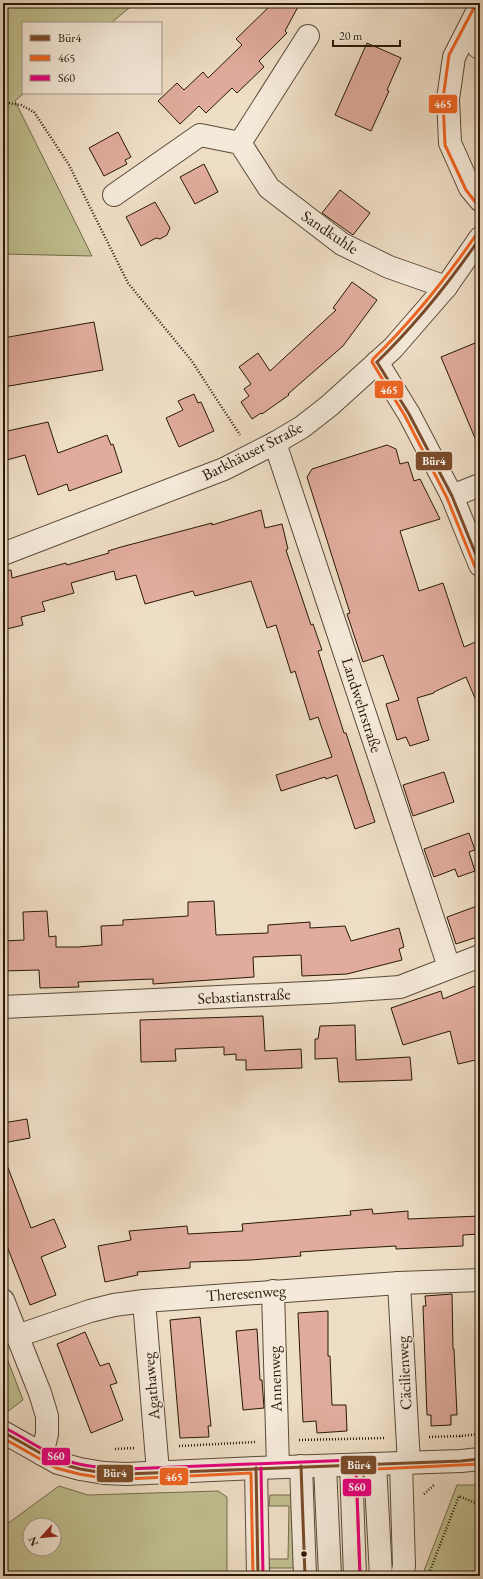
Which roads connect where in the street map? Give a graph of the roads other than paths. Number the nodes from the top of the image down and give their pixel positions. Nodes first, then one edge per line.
1 (480, 6) edge
2 (308, 36) dead end
3 (240, 143) junction
4 (114, 194) dead end
5 (480, 200) edge
6 (480, 238) edge
7 (446, 287) junction
8 (377, 362) junction
9 (275, 443) junction
10 (480, 485) edge
11 (452, 496) junction
12 (3, 554) edge
13 (480, 565) edge
14 (480, 956) edge
15 (449, 967) junction
16 (3, 1007) edge
17 (480, 1280) edge
18 (399, 1283) junction
19 (273, 1291) junction
20 (3, 1300) edge
21 (144, 1301) junction
22 (17, 1336) junction
23 (3, 1432) edge
24 (42, 1454) junction
25 (471, 1460) edge
26 (405, 1463) junction
27 (375, 1464) junction
28 (351, 1465) junction
29 (301, 1466) junction
30 (325, 1466) junction
31 (278, 1467) junction
32 (256, 1468) junction
33 (158, 1472) junction
34 (258, 1576) edge
35 (305, 1576) edge
36 (330, 1576) edge
37 (355, 1576) edge
38 (381, 1576) edge
39 (402, 1576) edge

1 - 5 street
2 - 3 street
3 - 4 street
3 - 7 street, Sandkuhle
6 - 7 street, Barkhäuser Straße
7 - 8 street, Barkhäuser Straße
8 - 9 street, Barkhäuser Straße
8 - 11 street
9 - 12 street, Barkhäuser Straße
9 - 15 street, Landwehrstraße
10 - 11 street
11 - 13 street
14 - 15 street, Sebastianstraße
15 - 16 street, Sebastianstraße
17 - 18 street, Theresenweg
18 - 19 street, Theresenweg
18 - 26 street, Cäcilienweg
19 - 21 street, Theresenweg
19 - 31 street, Annenweg
20 - 22 street
21 - 22 street, Theresenweg
21 - 33 street, Agathaweg
22 - 24 street
23 - 24 street
24 - 33 street
25 - 26 street
26 - 27 street
26 - 39 street, Cäcilienweg
27 - 28 street
27 - 38 street
28 - 30 street
28 - 37 street
29 - 30 street
29 - 31 street
29 - 35 street
30 - 36 street
31 - 32 street
32 - 33 street
32 - 34 street

